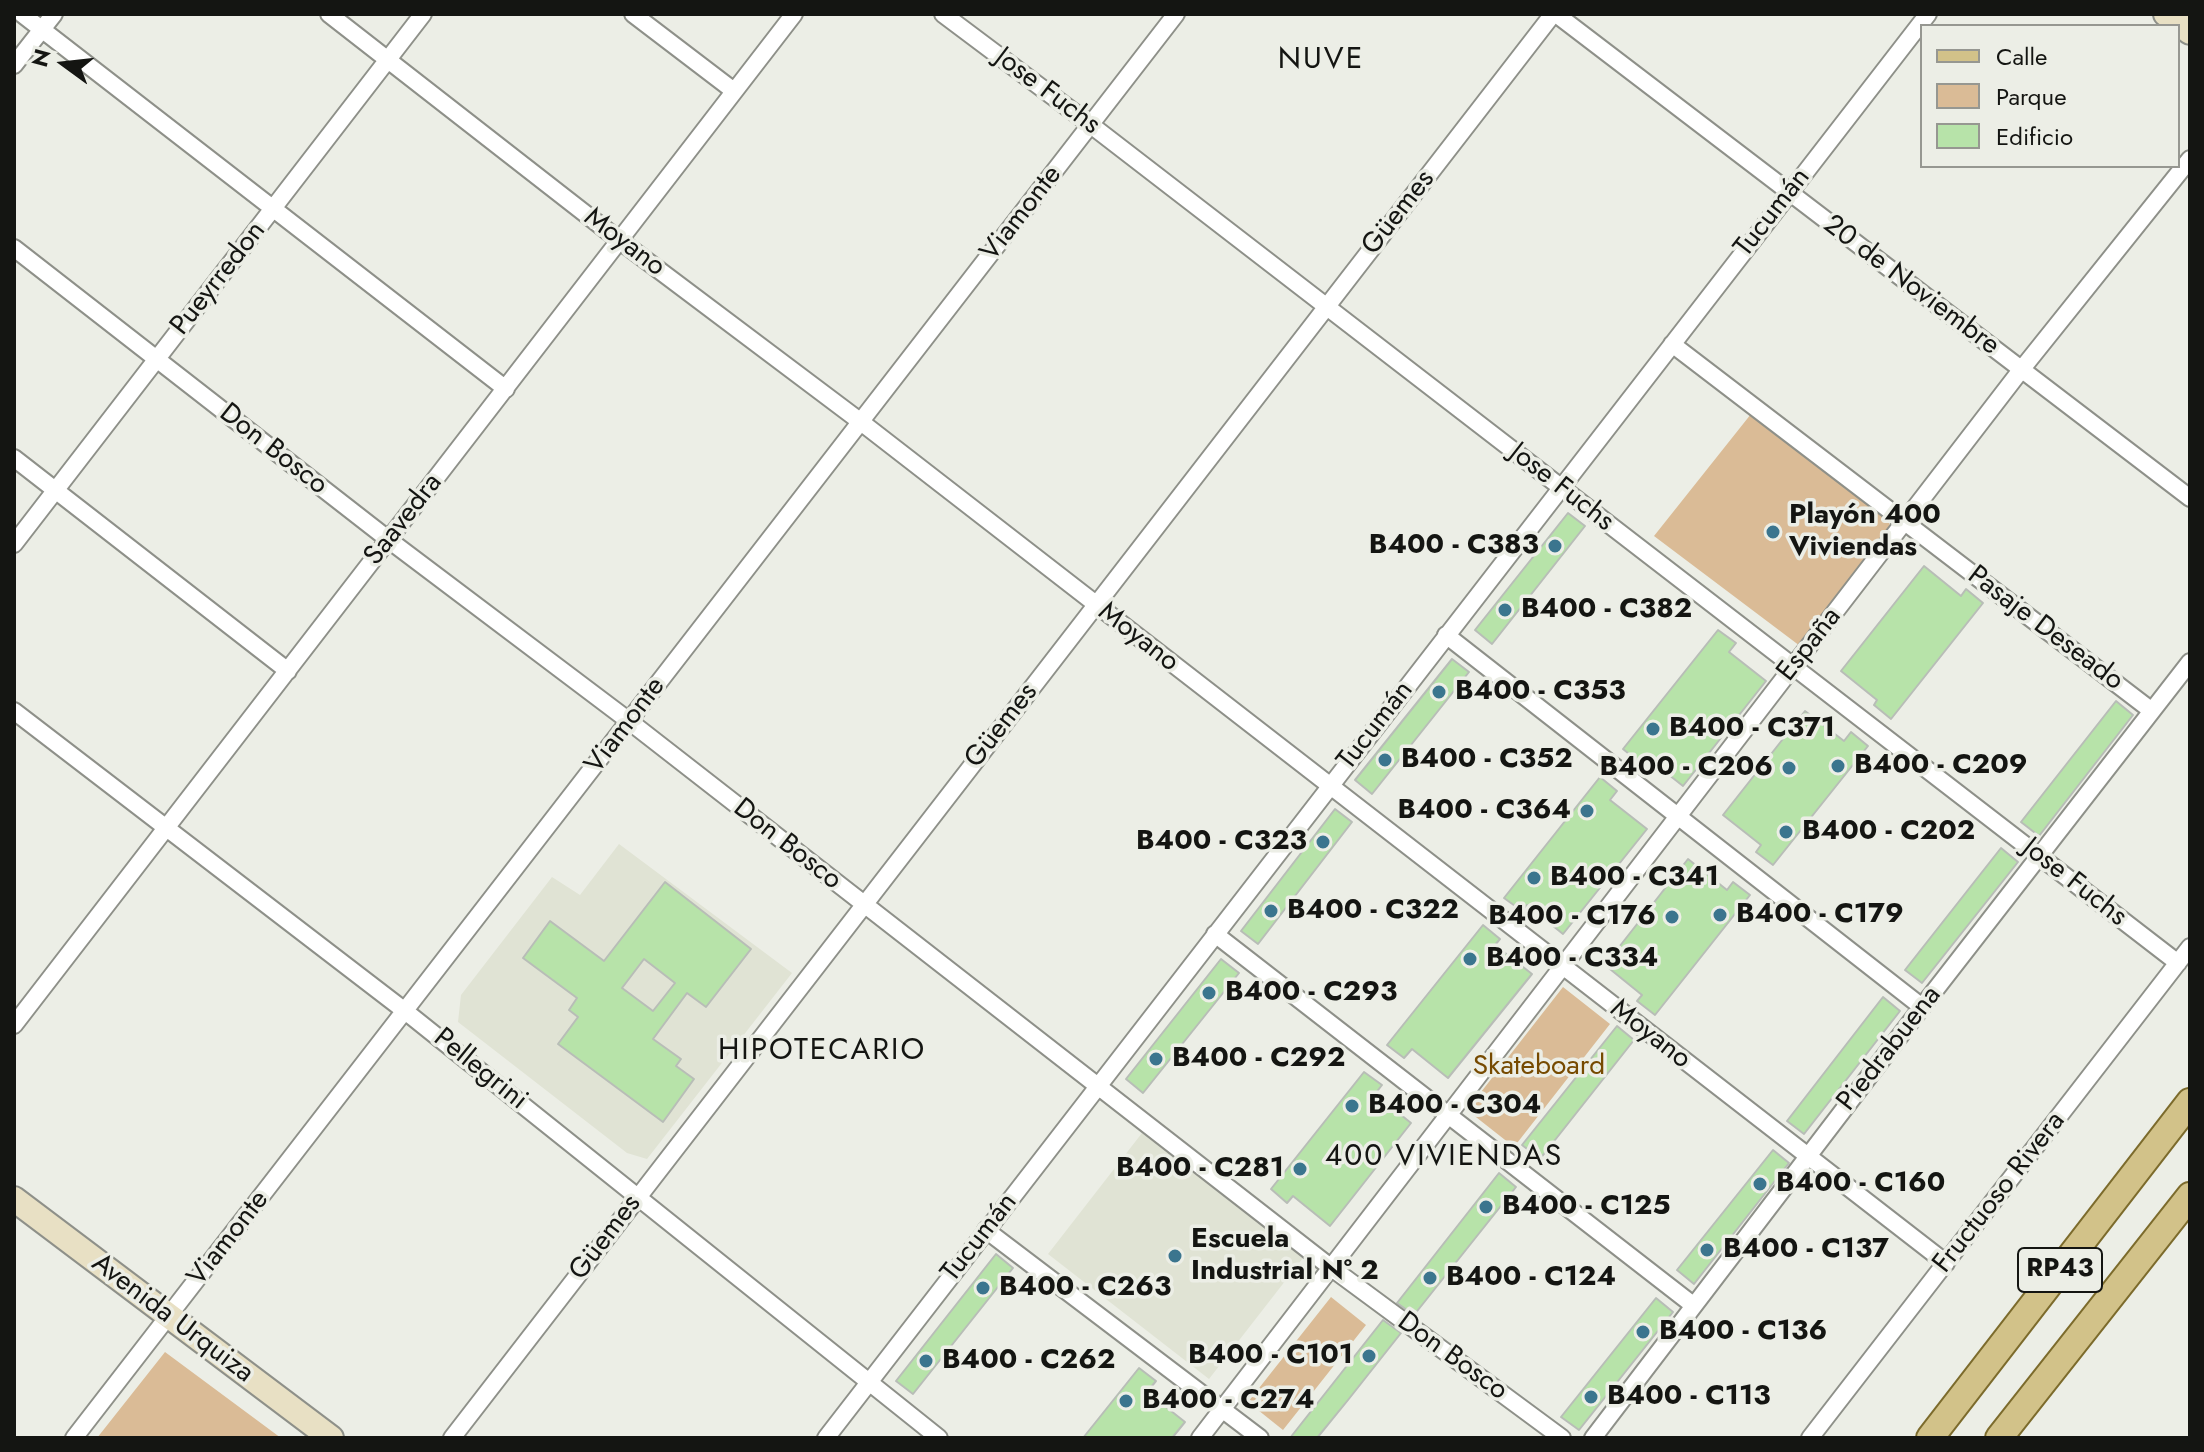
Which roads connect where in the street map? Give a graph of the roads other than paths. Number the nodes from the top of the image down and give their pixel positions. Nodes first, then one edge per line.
1 (22, 14) edge
2 (54, 14) edge
3 (329, 14) edge
4 (423, 14) edge
5 (633, 14) edge
6 (794, 14) edge
7 (943, 14) edge
8 (1176, 14) edge
9 (1554, 14) edge
10 (1920, 24) edge
11 (42, 29) junction
12 (388, 60) junction
13 (14, 65) edge
14 (734, 91) junction
15 (1091, 125) junction
16 (2190, 159) edge
17 (1788, 193) junction
18 (273, 209) junction
19 (619, 240) junction
20 (14, 248) edge
21 (1326, 307) junction
22 (1672, 344) junction
23 (157, 359) junction
24 (2021, 370) junction
25 (506, 389) junction
26 (861, 422) junction
27 (14, 458) edge
28 (1561, 488) junction
29 (55, 490) junction
30 (2190, 498) edge
31 (1904, 522) junction
32 (389, 540) junction
33 (14, 544) edge
34 (1096, 605) junction
35 (1446, 635) junction
36 (2190, 662) edge
37 (1793, 667) junction
38 (288, 671) junction
39 (14, 711) edge
40 (2152, 711) junction
41 (629, 721) junction
42 (1330, 786) junction
43 (1677, 816) junction
44 (167, 827) junction
45 (2040, 857) junction
46 (864, 905) junction
47 (1215, 934) junction
48 (2190, 947) edge
49 (2178, 963) junction
50 (1561, 966) junction
51 (1922, 1007) junction
52 (405, 1011) junction
53 (14, 1025) edge
54 (1098, 1086) junction
55 (2190, 1102) edge
56 (1448, 1112) junction
57 (1808, 1156) junction
58 (638, 1196) junction
59 (2190, 1196) edge
60 (14, 1199) edge
61 (986, 1230) junction
62 (1946, 1263) junction
63 (1329, 1266) junction
64 (1693, 1305) junction
65 (169, 1316) junction
66 (869, 1382) junction
67 (1222, 1410) junction
68 (74, 1438) edge
69 (331, 1438) edge
70 (452, 1438) edge
71 (826, 1438) edge
72 (939, 1438) edge
73 (1200, 1438) edge
74 (1260, 1438) edge
75 (1562, 1438) edge
76 (1593, 1438) edge
77 (1810, 1438) edge
78 (1930, 1438) edge
79 (1999, 1438) edge

1 - 11 street
2 - 11 street
3 - 12 street, Moyano
4 - 12 street, Pueyrredon
5 - 14 street
6 - 14 street, Saavedra
7 - 15 street, Jose Fuchs
8 - 15 street, Viamonte
9 - 17 street, 20 de Noviembre
9 - 21 street, Güemes
10 - 17 street, Tucumán
11 - 13 street
11 - 18 street
12 - 18 street, Pueyrredon
12 - 19 street, Moyano
14 - 19 street, Saavedra
15 - 21 street, Jose Fuchs
15 - 26 street, Viamonte
16 - 24 street, España
17 - 22 street, Tucumán
17 - 24 street, 20 de Noviembre
18 - 23 street, Pueyrredon
18 - 25 street
19 - 25 street, Saavedra
19 - 26 street, Moyano
20 - 23 street, Don Bosco
21 - 28 street, Jose Fuchs
21 - 34 street, Güemes
22 - 28 street, Tucumán
22 - 31 street, Pasaje Deseado
23 - 29 street, Pueyrredon
23 - 32 street, Don Bosco
24 - 30 street, 20 de Noviembre
24 - 31 street, España
25 - 32 street, Saavedra
26 - 34 street, Moyano
26 - 41 street, Viamonte
27 - 29 street
28 - 35 street, Tucumán
28 - 37 street, Jose Fuchs
29 - 33 street, Pueyrredon
29 - 38 street
31 - 37 street, España
31 - 40 street, Pasaje Deseado
32 - 38 street, Saavedra
32 - 41 street, Don Bosco
34 - 42 street, Moyano
34 - 46 street, Güemes
35 - 42 street, Tucumán
35 - 43 street
36 - 40 street, Piedrabuena
37 - 43 street, España
37 - 45 street, Jose Fuchs
38 - 44 street, Saavedra
39 - 44 street, Pellegrini
40 - 45 street, Piedrabuena
41 - 46 street, Don Bosco
41 - 52 street, Viamonte
42 - 47 street, Tucumán
42 - 50 street, Moyano
43 - 50 street, España
43 - 51 street
44 - 52 street, Pellegrini
44 - 53 street, Saavedra
45 - 49 street, Jose Fuchs
45 - 51 street, Piedrabuena
46 - 54 street, Don Bosco
46 - 58 street, Güemes
47 - 54 street, Tucumán
47 - 56 street
48 - 49 street, Fructuoso Rivera
49 - 62 street, Fructuoso Rivera
50 - 56 street, España
50 - 57 street, Moyano
51 - 57 street, Piedrabuena
52 - 58 street, Pellegrini
52 - 65 street, Viamonte
54 - 61 street, Tucumán
54 - 63 street, Don Bosco
55 - 78 main road, RP43
56 - 63 street, España
56 - 64 street
57 - 62 street, Moyano
57 - 64 street, Piedrabuena
58 - 66 street, Pellegrini
58 - 70 street, Güemes
59 - 79 main road, RP43
60 - 65 street, Avenida Urquiza
61 - 66 street, Tucumán
61 - 67 street
62 - 77 street, Fructuoso Rivera
63 - 67 street, España
63 - 75 street, Don Bosco
64 - 76 street, Piedrabuena
65 - 68 street, Viamonte
65 - 69 street, Avenida Urquiza
66 - 71 street, Tucumán
66 - 72 street, Pellegrini
67 - 73 street, España
67 - 74 street

